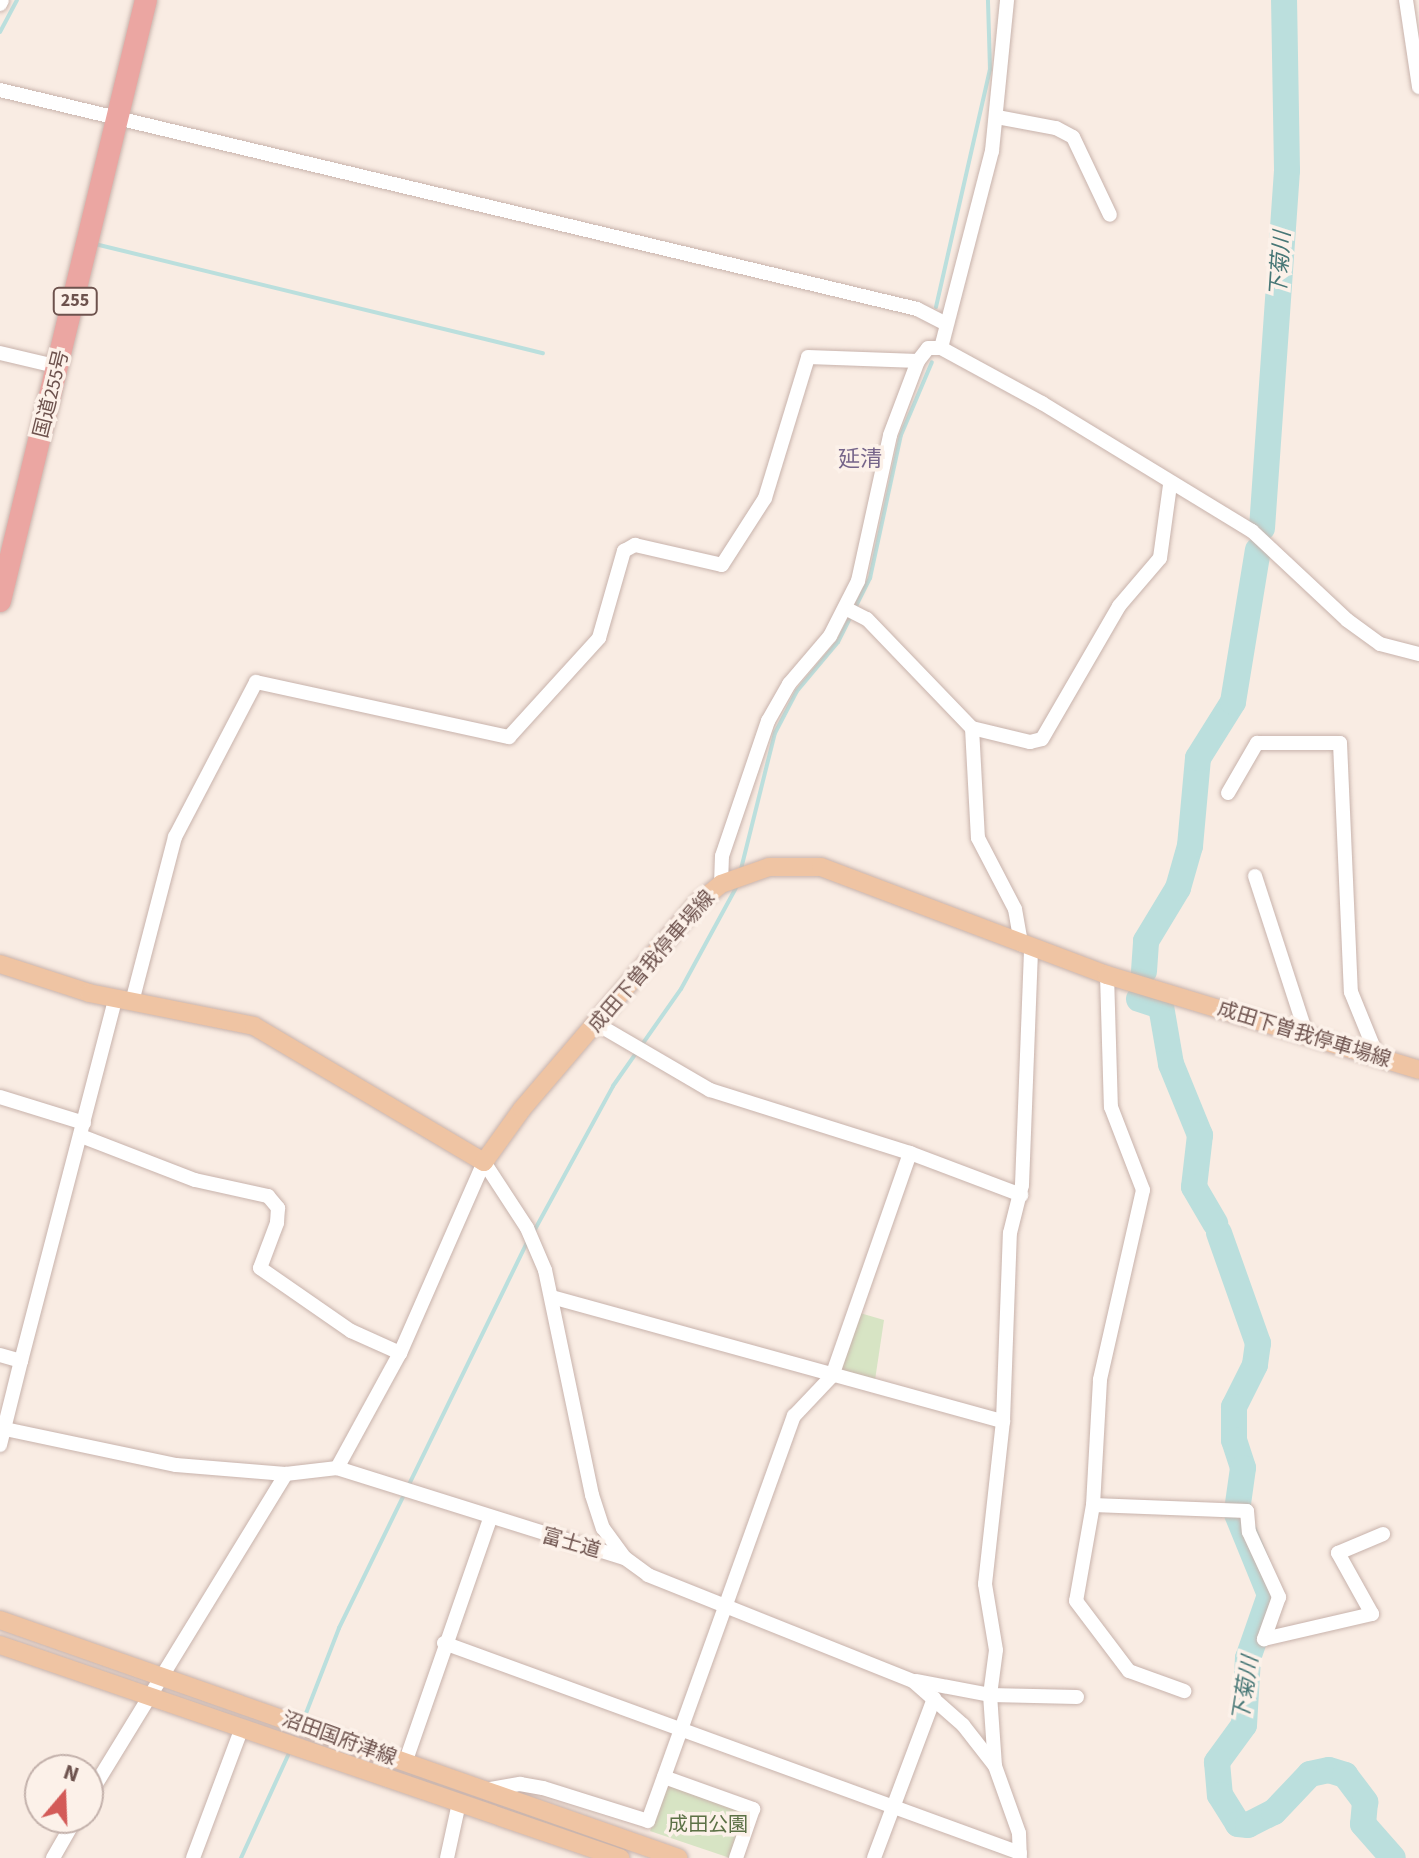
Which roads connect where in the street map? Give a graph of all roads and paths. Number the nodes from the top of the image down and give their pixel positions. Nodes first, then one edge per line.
1 (146, 0) edge
2 (1007, 0) edge
3 (1406, 0) edge
4 (1419, 87) edge
5 (0, 90) edge
6 (997, 117) junction
7 (118, 120) junction
8 (1110, 215) dead end
9 (946, 324) junction
10 (941, 348) junction
11 (0, 353) edge
12 (918, 361) junction
13 (59, 367) junction
14 (1170, 485) junction
15 (0, 601) edge
16 (853, 612) junction
17 (1419, 654) edge
18 (972, 728) junction
19 (1228, 793) dead end
20 (1255, 876) dead end
21 (721, 884) junction
22 (1026, 947) junction
23 (0, 964) edge
24 (1107, 975) junction
25 (124, 1001) junction
26 (597, 1024) junction
27 (1307, 1036) junction
28 (1378, 1058) junction
29 (1419, 1070) edge
30 (0, 1097) edge
31 (83, 1130) junction
32 (910, 1153) junction
33 (484, 1162) junction
34 (1021, 1195) junction
35 (552, 1297) junction
36 (400, 1353) junction
37 (0, 1355) edge
38 (21, 1361) junction
39 (832, 1376) junction
40 (1003, 1421) junction
41 (5, 1429) junction
42 (0, 1445) edge
43 (337, 1468) junction
44 (286, 1474) junction
45 (1093, 1505) junction
46 (490, 1519) junction
47 (1383, 1534) dead end
48 (625, 1558) junction
49 (728, 1606) junction
50 (0, 1620) edge
51 (444, 1643) junction
52 (0, 1645) edge
53 (161, 1676) junction
54 (913, 1681) junction
55 (1184, 1691) dead end
56 (990, 1695) junction
57 (147, 1696) junction
58 (1077, 1697) dead end
59 (934, 1698) junction
60 (241, 1730) junction
61 (681, 1730) junction
62 (405, 1763) junction
63 (995, 1766) junction
64 (104, 1770) edge
65 (664, 1777) junction
66 (484, 1790) junction
67 (459, 1803) junction
68 (892, 1806) junction
69 (67, 1834) edge
70 (1020, 1855) edge
71 (53, 1858) edge
72 (193, 1858) edge
73 (447, 1858) edge
74 (620, 1858) edge
75 (678, 1858) edge
76 (736, 1858) edge
77 (874, 1858) edge

1 - 7 highway, 国道255号 / 255
2 - 6 street
3 - 4 street
5 - 7 street
6 - 8 street
6 - 9 street
7 - 9 street
7 - 13 highway, 国道255号 / 255
9 - 10 street
10 - 12 street
10 - 14 street
11 - 13 street
12 - 16 street
12 - 25 street
13 - 15 highway, 国道255号 / 255
14 - 17 street
14 - 18 street
16 - 18 street
16 - 21 street
18 - 22 street
19 - 28 street
20 - 27 street
21 - 22 main road, 成田下曽我停車場線
21 - 26 main road, 成田下曽我停車場線
22 - 24 main road, 成田下曽我停車場線
22 - 34 street
23 - 25 main road
24 - 27 main road, 成田下曽我停車場線
24 - 45 street
25 - 31 street
25 - 33 main road
26 - 32 street
26 - 33 main road, 成田下曽我停車場線
27 - 28 main road, 成田下曽我停車場線
28 - 29 main road, 成田下曽我停車場線
30 - 31 street
31 - 36 street
31 - 38 street
32 - 34 street
32 - 39 street
33 - 35 street
33 - 36 street
34 - 40 street
35 - 39 street
35 - 48 street
36 - 43 street
37 - 38 street
38 - 41 street
39 - 40 street
39 - 49 street
40 - 56 street
41 - 42 street
41 - 44 street
43 - 44 street
43 - 46 street, 富士道
44 - 53 street
45 - 47 street
45 - 55 street
46 - 48 street, 富士道
46 - 51 street
48 - 49 street, 富士道
49 - 54 street, 富士道
49 - 61 street
50 - 53 main road, 沼田国府津線
51 - 61 street
51 - 62 street
52 - 57 main road, 沼田国府津線
53 - 57 street
53 - 62 main road, 沼田国府津線
54 - 56 street
54 - 59 street, 富士道
56 - 58 street
56 - 63 street
57 - 60 main road, 沼田国府津線
57 - 64 street
59 - 63 street, 富士道
59 - 68 street
60 - 67 main road, 沼田国府津線
60 - 72 street
61 - 65 street
61 - 68 street
62 - 66 main road, 沼田国府津線
63 - 70 street, 富士道
65 - 66 street
65 - 76 street
66 - 75 main road, 沼田国府津線
67 - 73 street
67 - 74 main road, 沼田国府津線
68 - 70 street
68 - 77 street
69 - 71 street

